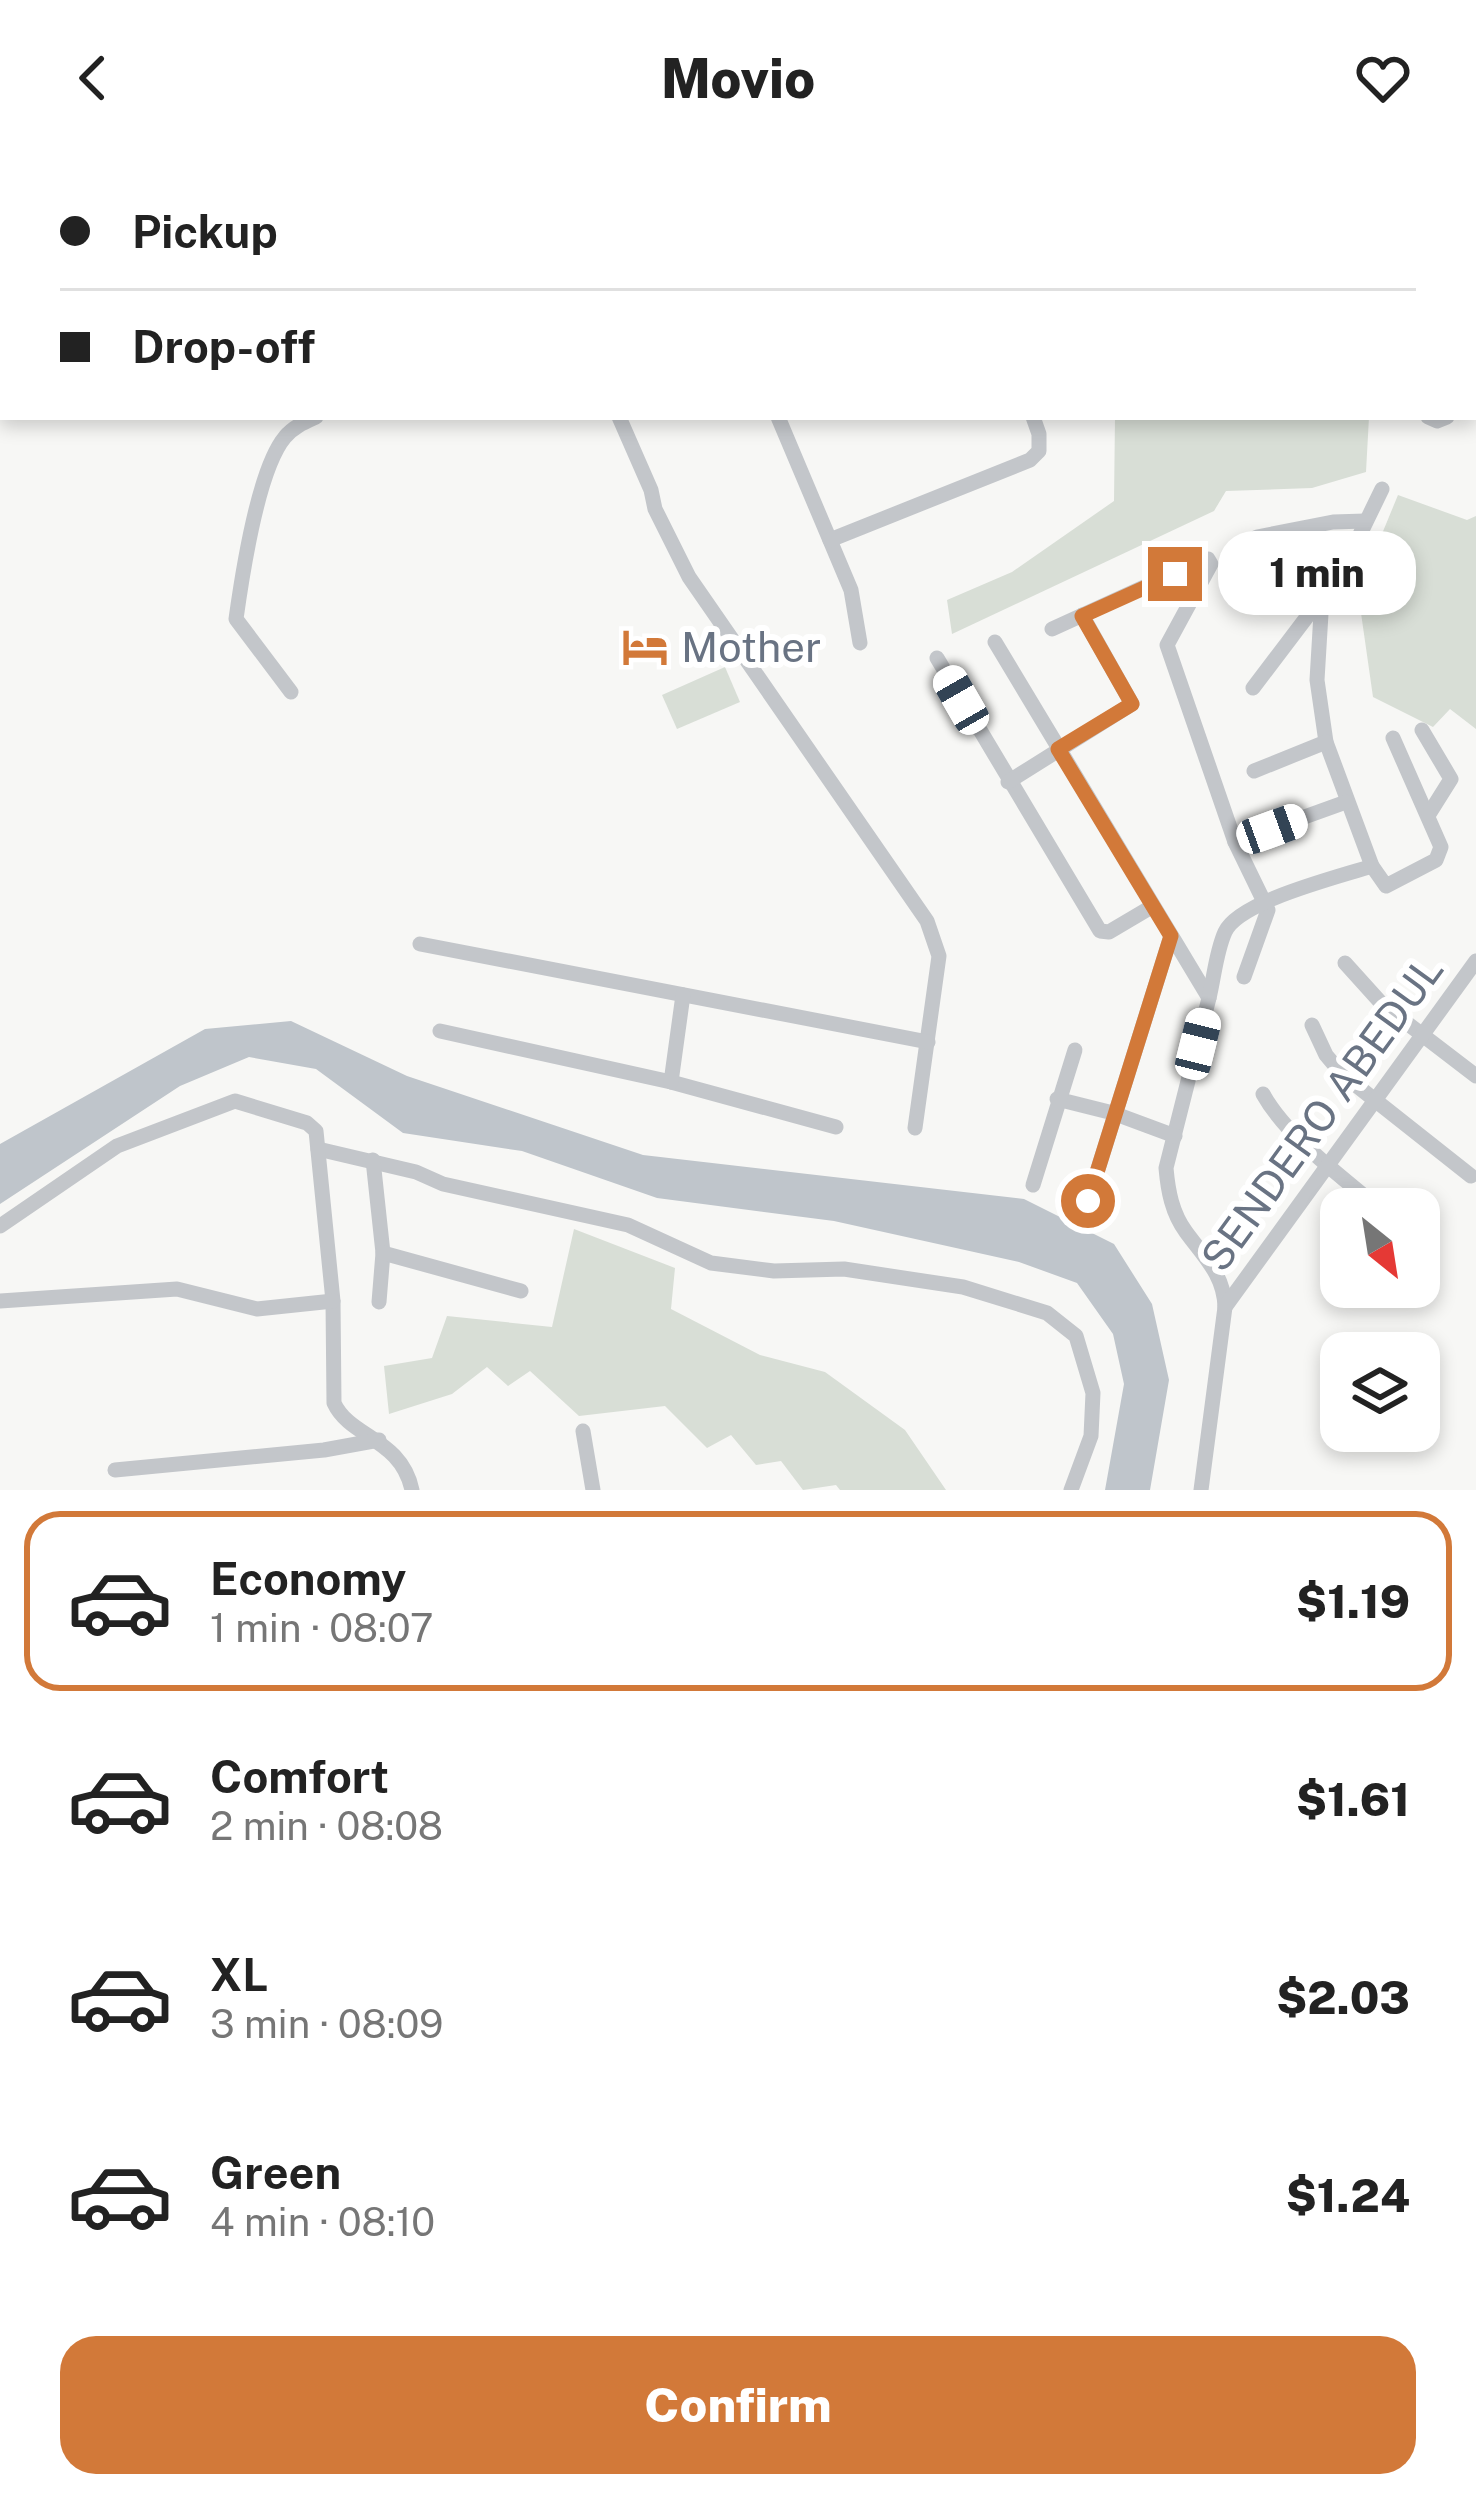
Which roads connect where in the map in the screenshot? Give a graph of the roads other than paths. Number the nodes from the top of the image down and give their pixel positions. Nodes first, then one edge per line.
1 (620, 420) edge
2 (779, 420) edge
3 (1034, 420) edge
4 (297, 421) edge
5 (1382, 489) dead end
6 (1365, 521) junction
7 (1256, 537) dead end
8 (830, 540) junction
9 (1322, 597) junction
10 (1082, 616) junction
11 (1052, 629) dead end
12 (994, 642) dead end
13 (860, 643) dead end
14 (937, 658) dead end
15 (1253, 688) dead end
16 (291, 692) dead end
17 (1422, 730) dead end
18 (1393, 737) dead end
19 (1326, 742) junction
20 (1058, 749) junction
21 (1254, 770) dead end
22 (1008, 782) junction
23 (1346, 802) junction
24 (1430, 814) junction
25 (1235, 842) junction
26 (1372, 866) junction
27 (1263, 904) junction
28 (1153, 906) junction
29 (1171, 936) junction
30 (420, 944) dead end
31 (1345, 963) dead end
32 (1475, 966) edge
33 (1244, 977) dead end
34 (683, 995) junction
35 (1209, 998) junction
36 (1312, 1025) dead end
37 (440, 1030) dead end
38 (1423, 1035) junction
39 (928, 1042) junction
40 (1075, 1050) dead end
41 (1476, 1076) edge
42 (671, 1082) junction
43 (1263, 1094) dead end
44 (1057, 1099) junction
45 (1375, 1101) junction
46 (1113, 1112) junction
47 (836, 1127) dead end
48 (915, 1128) dead end
49 (1175, 1136) junction
50 (318, 1149) junction
51 (373, 1160) junction
52 (1330, 1163) junction
53 (1471, 1176) dead end
54 (1034, 1185) dead end
55 (1357, 1188) edge
56 (1088, 1201) dead end
57 (0, 1226) edge
58 (383, 1253) junction
59 (521, 1291) dead end
60 (333, 1300) junction
61 (0, 1301) edge
62 (380, 1302) dead end
63 (1226, 1307) junction
64 (583, 1432) dead end
65 (379, 1440) junction
66 (115, 1470) dead end
67 (412, 1490) edge
68 (593, 1490) edge
69 (1070, 1490) edge
70 (1201, 1490) edge

1 - 39 street
2 - 8 street
3 - 8 street
4 - 16 street
5 - 6 street
6 - 7 street
6 - 9 street
8 - 13 street
9 - 15 street
9 - 19 street
10 - 11 street
10 - 20 street
10 - 25 street
12 - 20 street
14 - 22 street
17 - 24 street
18 - 24 street
19 - 21 street
19 - 23 street
20 - 22 street
20 - 28 street
22 - 28 street
23 - 25 street
23 - 26 street
24 - 26 street
25 - 27 street
26 - 27 street
27 - 33 street
27 - 35 street
28 - 29 street
29 - 35 street
29 - 46 street
30 - 34 street
31 - 38 street
32 - 38 street, SENDERO ABEDUL
34 - 39 street
34 - 42 street
35 - 49 street
36 - 45 street
37 - 42 street
38 - 41 street
38 - 45 street, SENDERO ABEDUL
39 - 48 street
40 - 44 street
42 - 47 street
43 - 52 street
44 - 46 street
44 - 54 street
45 - 52 street, SENDERO ABEDUL
45 - 53 street
46 - 49 street
46 - 56 street
49 - 63 street
50 - 51 street
50 - 57 street
50 - 60 street
51 - 58 street
51 - 69 street
52 - 55 street
52 - 63 street, SENDERO ABEDUL
58 - 59 street
58 - 62 street
60 - 61 street
60 - 65 street
63 - 70 street
64 - 68 street
65 - 66 street
65 - 67 street

